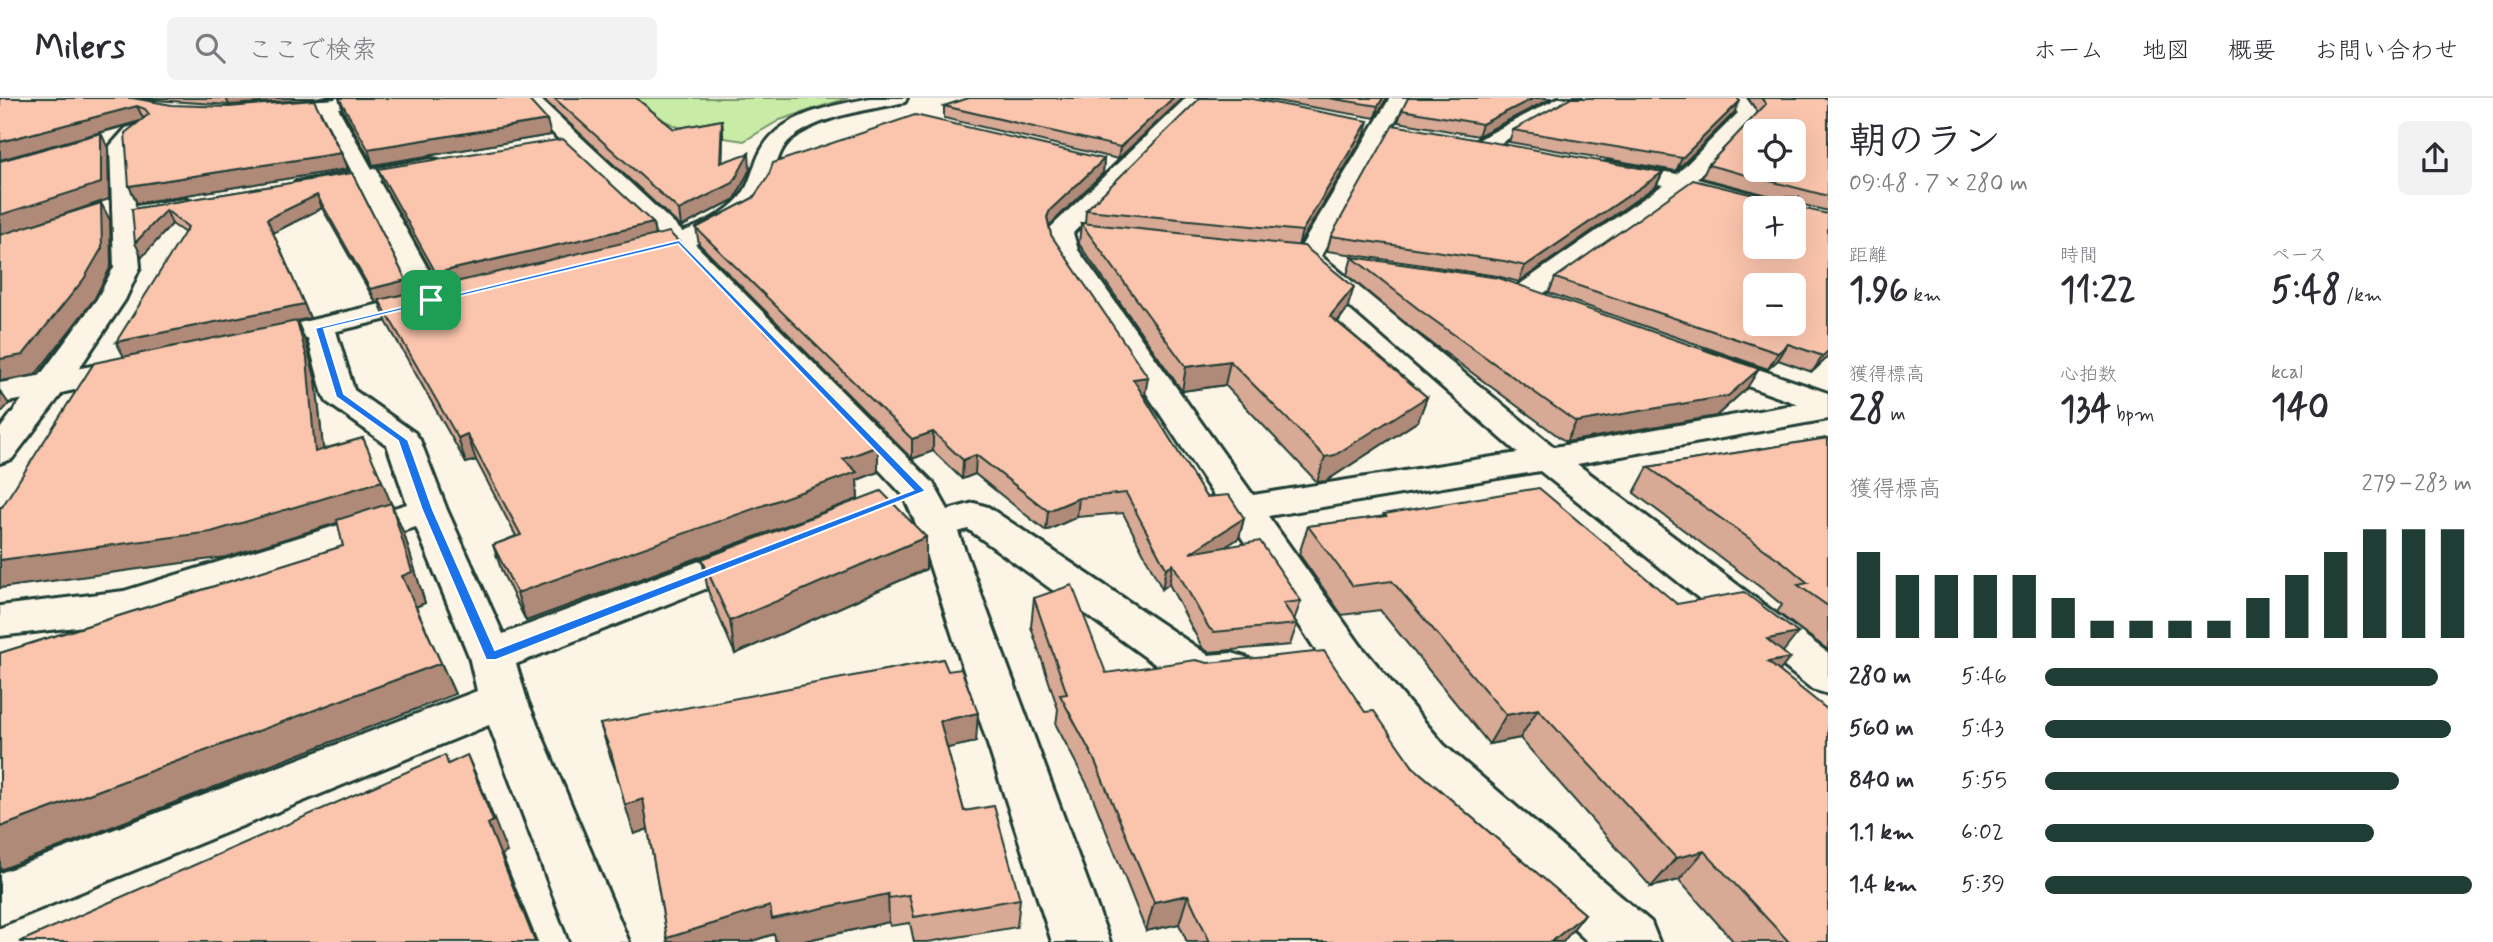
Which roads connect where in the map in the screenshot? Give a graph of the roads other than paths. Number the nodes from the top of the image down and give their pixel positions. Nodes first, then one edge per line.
1 (364, 98) edge
2 (529, 98) edge
3 (898, 98) edge
4 (1197, 98) edge
5 (1399, 98) edge
6 (1572, 98) edge
7 (1733, 98) edge
8 (327, 106) junction
9 (246, 114) edge
10 (131, 132) edge
11 (570, 141) junction
12 (1457, 142) edge
13 (543, 146) edge
14 (1481, 146) junction
15 (1508, 151) edge
16 (447, 163) edge
17 (1588, 165) edge
18 (365, 177) junction
19 (1682, 182) junction
20 (285, 190) edge
21 (1743, 198) edge
22 (206, 202) edge
23 (116, 211) junction
24 (679, 242) junction
25 (1293, 257) junction
26 (601, 260) edge
27 (1361, 267) edge
28 (1523, 296) edge
29 (320, 328) junction
30 (226, 348) edge
31 (1675, 350) edge
32 (159, 362) edge
33 (52, 385) junction
34 (0, 393) edge
35 (1828, 407) edge
36 (0, 452) edge
37 (1547, 459) junction
38 (881, 506) edge
39 (928, 508) junction
40 (1242, 508) junction
41 (428, 510) junction
42 (790, 541) edge
43 (0, 621) edge
44 (1306, 662) junction
45 (1828, 677) edge
46 (497, 678) junction
47 (0, 899) edge
48 (600, 942) edge
49 (1081, 942) edge
50 (1630, 942) edge

1 - 8 street
2 - 11 street
3 - 24 street
4 - 40 street
5 - 25 street
6 - 14 street
7 - 19 street
8 - 9 street
8 - 18 street
10 - 23 street
11 - 13 street
11 - 24 street
12 - 14 street
14 - 15 street
16 - 18 street
17 - 19 street
18 - 20 street
18 - 29 street
19 - 21 street
19 - 28 street
22 - 23 street
23 - 33 street
24 - 26 street
24 - 39 street
25 - 27 street
25 - 37 street
29 - 30 street
29 - 41 street
31 - 35 street
32 - 33 street
33 - 34 street
33 - 36 street
35 - 37 street
37 - 40 street
37 - 45 street
38 - 39 street
39 - 44 street
39 - 49 street
40 - 44 street
41 - 43 street
41 - 46 street
42 - 46 street
44 - 50 street
46 - 47 street
46 - 48 street

